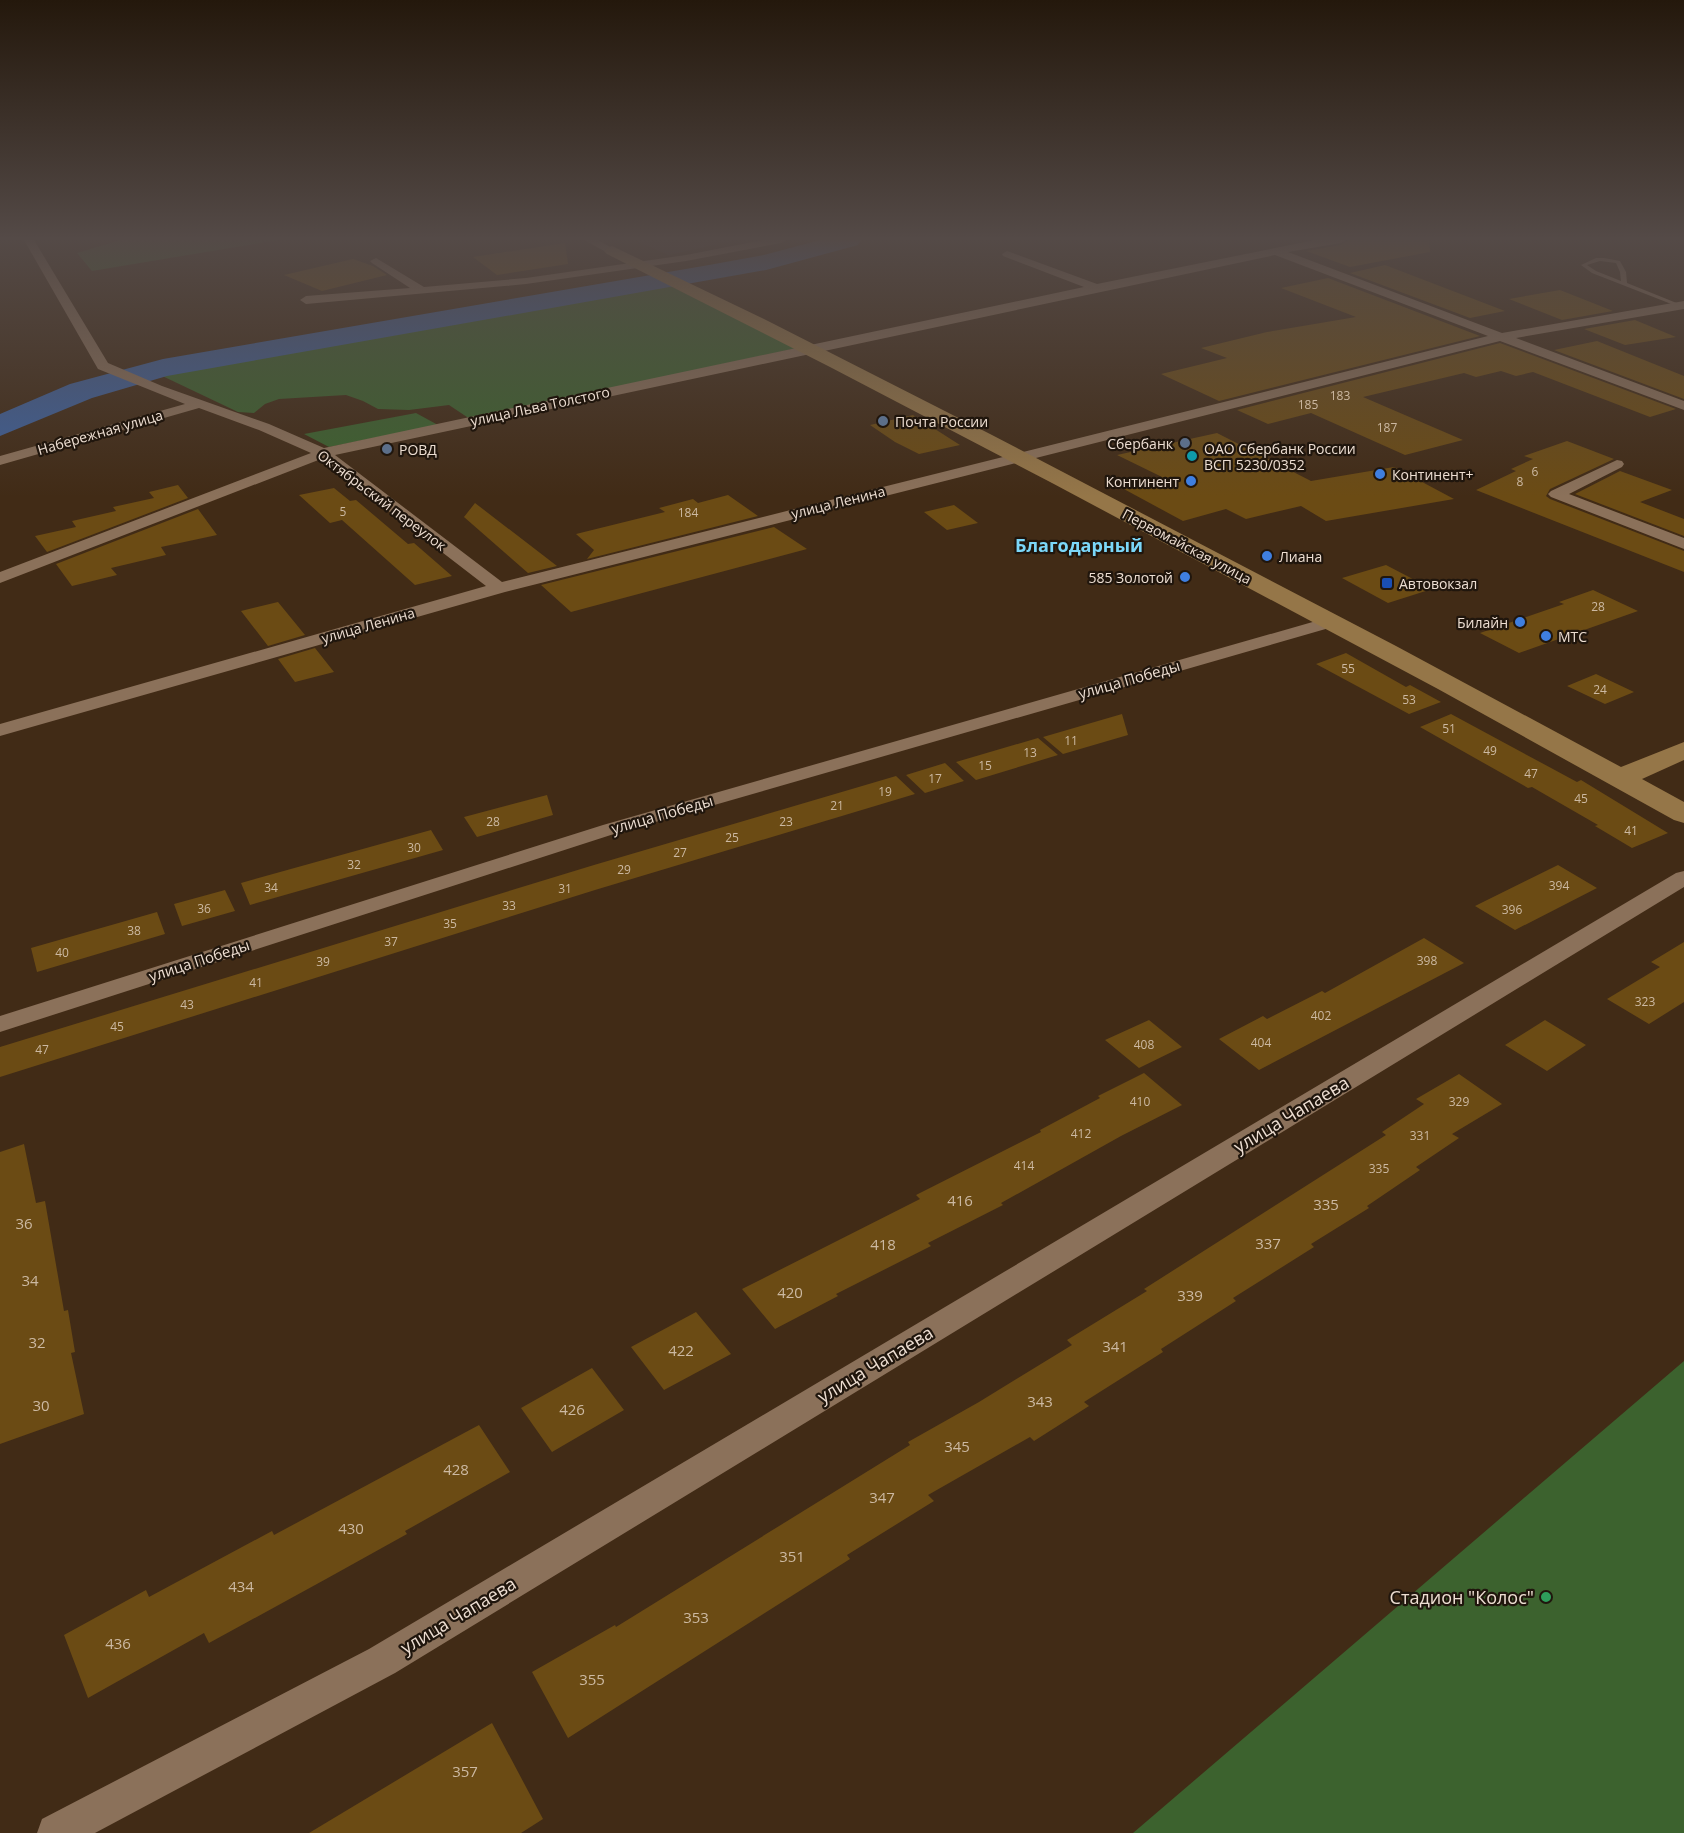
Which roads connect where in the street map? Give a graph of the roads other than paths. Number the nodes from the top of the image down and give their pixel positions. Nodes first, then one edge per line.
1 (80, 326) edge
2 (764, 326) edge
3 (917, 326) edge
4 (1470, 326) edge
5 (1565, 326) edge
6 (1500, 337) junction
7 (810, 348) junction
8 (199, 404) junction
9 (1684, 406) edge
10 (323, 453) junction
11 (1019, 457) junction
12 (0, 460) edge
13 (1617, 464) dead end
14 (1684, 544) edge
15 (0, 578) edge
16 (499, 588) junction
17 (1330, 622) junction
18 (0, 730) edge
19 (1684, 750) edge
20 (1621, 778) junction
21 (1684, 814) edge
22 (1684, 878) edge
23 (0, 1024) edge
24 (56, 1833) edge

1 - 8 street, Октябрьский переулок
2 - 7 main road, Первомайская улица
3 - 7 street, улица Льва Толстого
4 - 6 street
5 - 6 street, улица Ленина
6 - 9 street
6 - 11 street, улица Ленина
7 - 10 street, улица Льва Толстого
7 - 11 main road, Первомайская улица
8 - 10 street, Октябрьский переулок
8 - 12 street, Набережная улица
10 - 15 street, улица Льва Толстого
10 - 16 street, Октябрьский переулок
11 - 16 street, улица Ленина
11 - 17 main road, Первомайская улица
13 - 14 street
16 - 18 street, улица Ленина
17 - 20 main road, Первомайская улица
17 - 23 street, улица Победы
19 - 20 main road
20 - 21 main road, Первомайская улица
22 - 24 street, улица Чапаева

